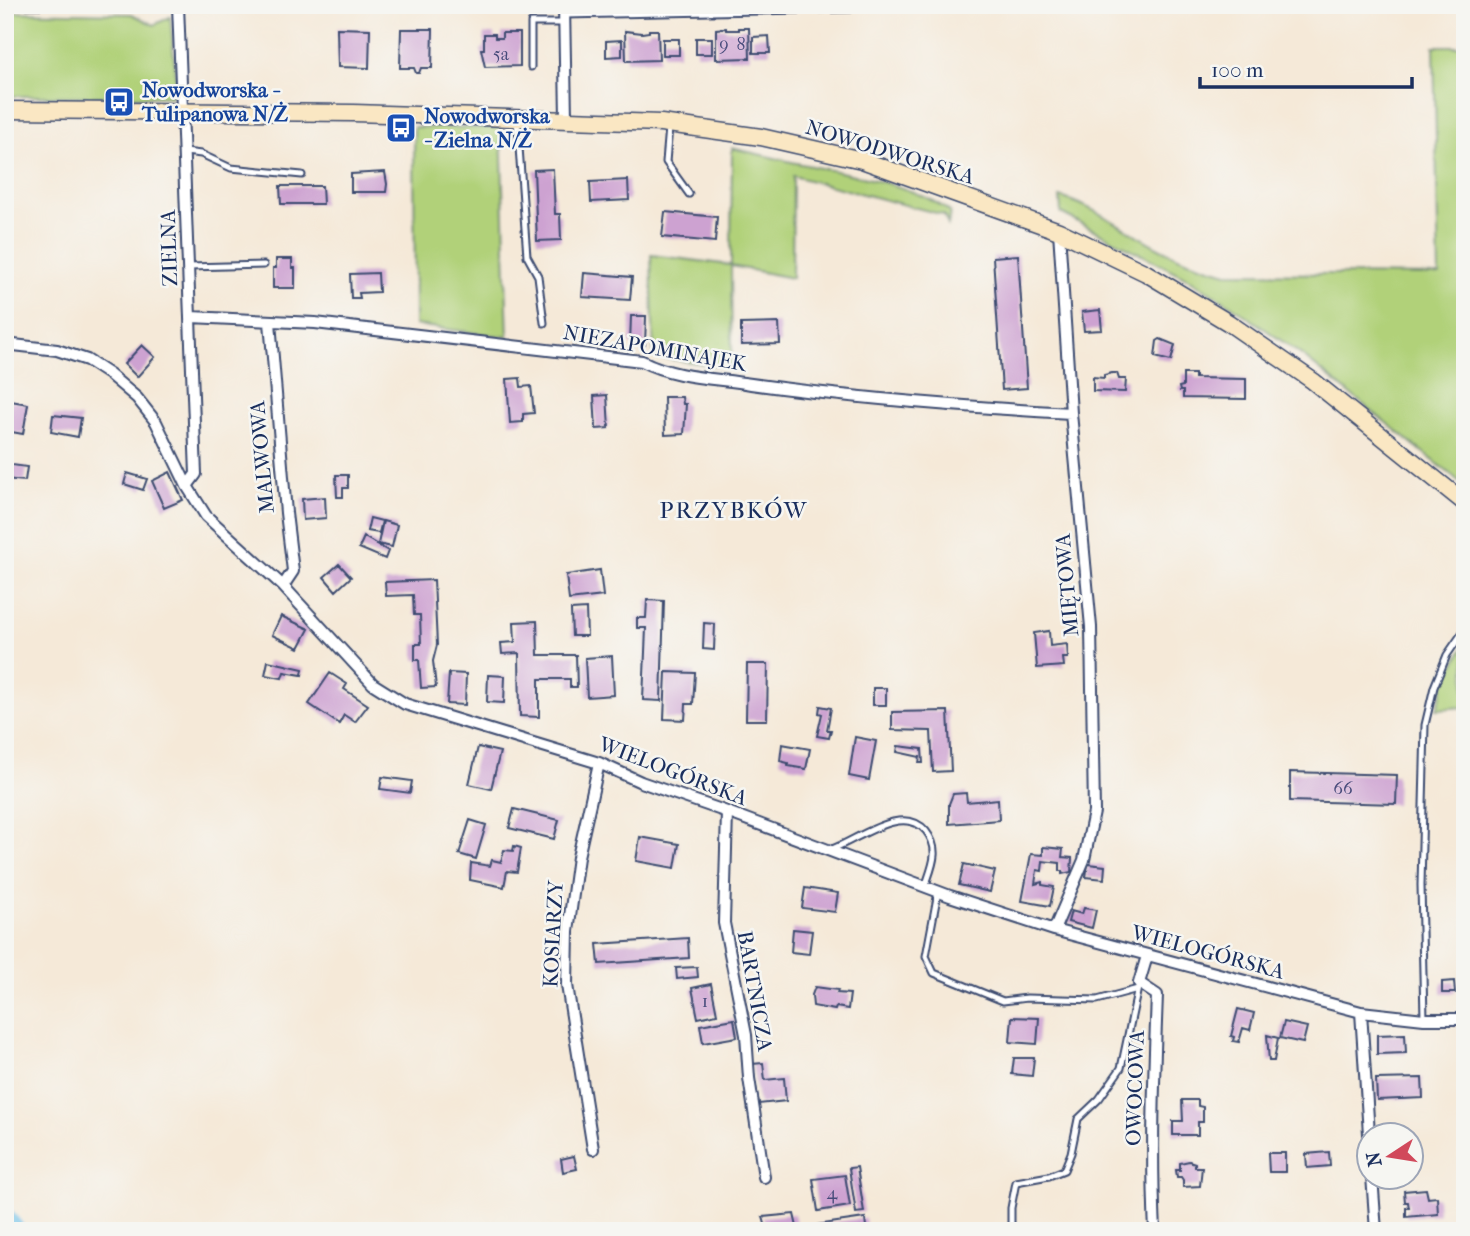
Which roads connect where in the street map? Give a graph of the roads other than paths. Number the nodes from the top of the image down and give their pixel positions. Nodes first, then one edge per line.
1 (25, 5) edge
2 (178, 6) edge
3 (851, 9) dead end
4 (565, 14) edge
5 (531, 67) dead end
6 (5, 110) edge
7 (183, 111) junction
8 (517, 117) junction
9 (566, 118) junction
10 (670, 124) junction
11 (185, 152) junction
12 (302, 175) dead end
13 (689, 194) dead end
14 (1059, 230) junction
15 (264, 265) dead end
16 (189, 267) junction
17 (191, 317) junction
18 (270, 322) junction
19 (544, 323) dead end
20 (5, 344) edge
21 (1071, 413) junction
22 (187, 486) junction
23 (1465, 503) edge
24 (283, 586) junction
25 (1465, 629) edge
26 (599, 763) junction
27 (727, 811) junction
28 (830, 850) junction
29 (925, 887) junction
30 (938, 892) junction
31 (1054, 930) junction
32 (1147, 956) junction
33 (1138, 986) junction
34 (1360, 1012) junction
35 (1424, 1019) junction
36 (1465, 1019) edge
37 (1368, 1120) edge
38 (593, 1149) dead end
39 (764, 1177) dead end
40 (1373, 1190) edge
41 (1011, 1231) edge
42 (1155, 1231) edge
43 (1376, 1231) edge

1 - 2 lane
2 - 7 street, ZIELNA
3 - 4 lane
4 - 5 lane
4 - 9 street
6 - 7 street, NOWODWORSKA
7 - 8 street, NOWODWORSKA
7 - 11 street, ZIELNA
8 - 9 street, NOWODWORSKA
8 - 19 lane
9 - 10 street, NOWODWORSKA
10 - 13 lane
10 - 14 street, NOWODWORSKA
11 - 12 lane
11 - 16 street, ZIELNA
14 - 21 street, MIĘTOWA
14 - 23 street, NOWODWORSKA
15 - 16 lane
16 - 17 street, ZIELNA
17 - 18 street, NIEZAPOMINAJEK
17 - 22 street, ZIELNA
18 - 21 street, NIEZAPOMINAJEK
18 - 24 street, MALWOWA
20 - 22 street, WIELOGÓRSKA
21 - 31 street, MIĘTOWA
22 - 24 street, WIELOGÓRSKA
24 - 26 street, WIELOGÓRSKA
25 - 35 lane
26 - 27 street, WIELOGÓRSKA
26 - 38 street, KOSIARZY
27 - 28 street, WIELOGÓRSKA
27 - 39 street, BARTNICZA
28 - 29 street, WIELOGÓRSKA
28 - 29 lane
29 - 30 street, WIELOGÓRSKA
30 - 31 street, WIELOGÓRSKA
30 - 33 lane
31 - 32 street, WIELOGÓRSKA
32 - 33 street
32 - 34 street, WIELOGÓRSKA
33 - 41 lane
33 - 42 street, OWOCOWA
34 - 35 street, WIELOGÓRSKA
34 - 37 street
35 - 36 street, WIELOGÓRSKA
40 - 43 street

